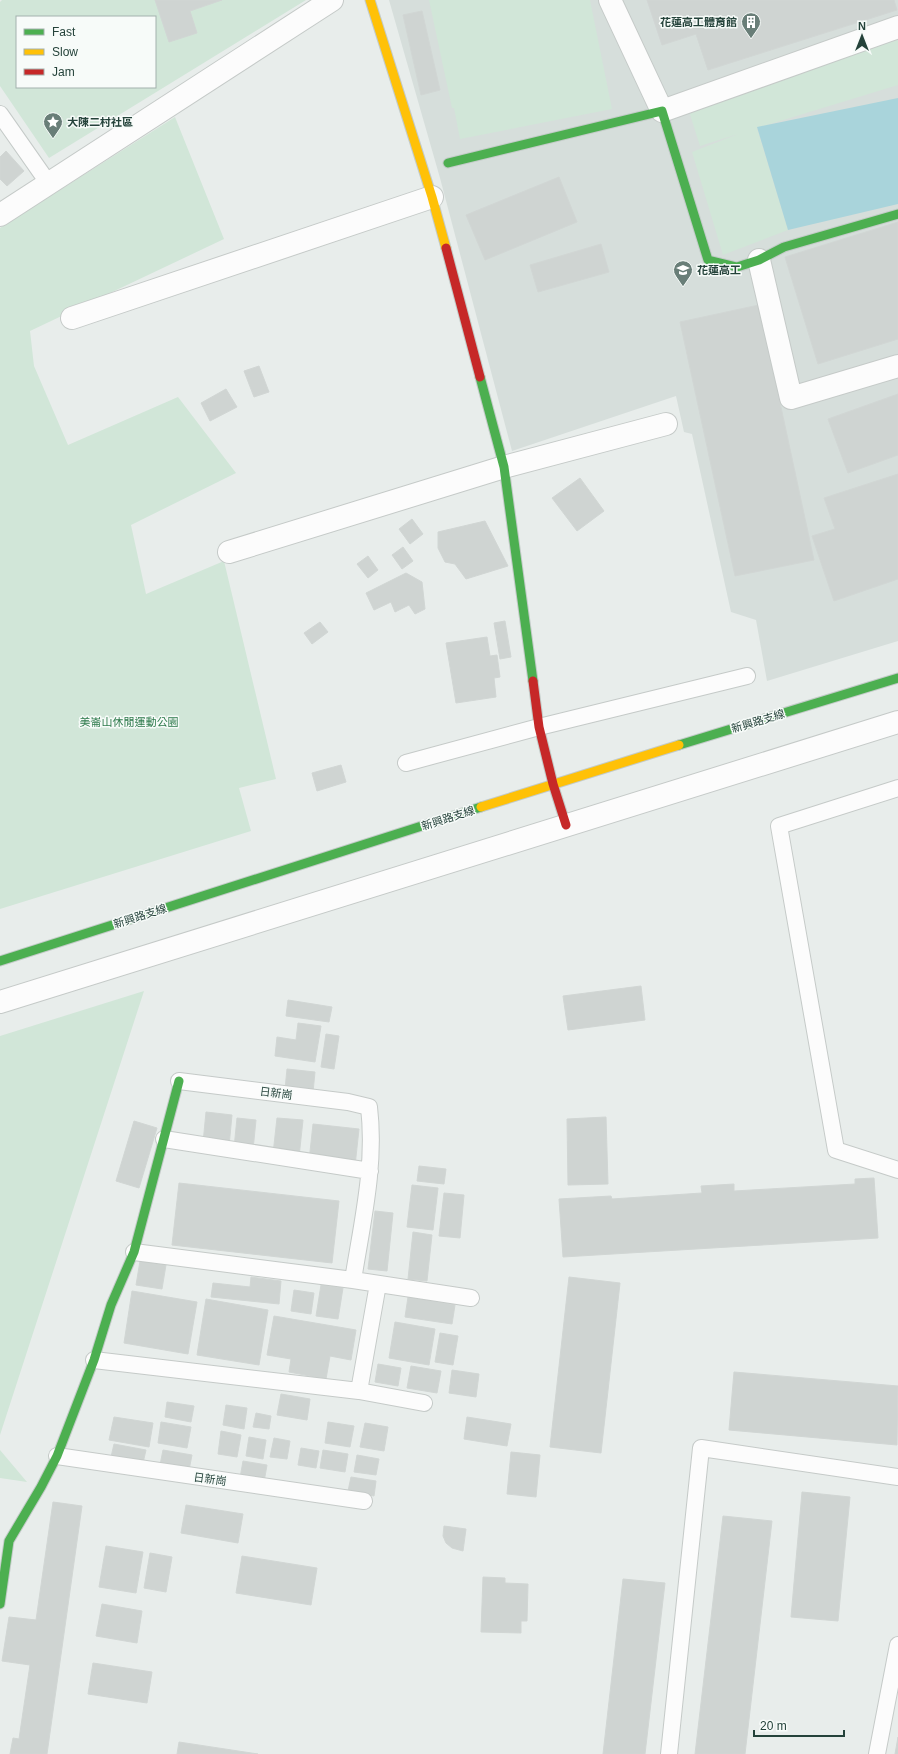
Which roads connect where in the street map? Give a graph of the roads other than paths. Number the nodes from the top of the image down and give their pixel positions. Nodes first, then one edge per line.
1 (332, 0) edge
2 (370, 0) edge
3 (610, 0) edge
4 (898, 27) edge
5 (662, 111) junction
6 (0, 114) edge
7 (448, 163) dead end
8 (49, 184) junction
9 (432, 197) junction
10 (898, 214) edge
11 (0, 215) edge
12 (759, 260) junction
13 (72, 318) dead end
14 (898, 366) edge
15 (666, 424) dead end
16 (504, 467) junction
17 (229, 552) dead end
18 (747, 676) dead end
19 (898, 678) edge
20 (898, 722) edge
21 (539, 727) junction
22 (406, 763) dead end
23 (553, 784) junction
24 (898, 788) edge
25 (566, 825) junction
26 (0, 961) edge
27 (0, 1002) edge
28 (179, 1081) joint
29 (164, 1139) junction
30 (898, 1170) edge
31 (370, 1171) junction
32 (134, 1252) junction
33 (353, 1280) junction
34 (378, 1284) junction
35 (471, 1298) dead end
36 (94, 1360) junction
37 (359, 1391) junction
38 (424, 1403) dead end
39 (57, 1456) junction
40 (898, 1477) edge
41 (364, 1501) dead end
42 (4, 1538) edge
43 (0, 1604) edge
44 (898, 1645) edge
45 (669, 1754) edge
46 (876, 1754) edge

1 - 8 street
2 - 9 street
3 - 5 street
4 - 5 street
5 - 7 street
5 - 12 street
6 - 8 lane
8 - 11 street
9 - 13 street
9 - 16 street
10 - 12 street
12 - 14 street
15 - 16 street
16 - 17 street
16 - 21 street
18 - 21 lane
19 - 23 street, 新興路支線
20 - 25 street
21 - 22 lane
21 - 23 street
23 - 25 street
23 - 26 street, 新興路支線
24 - 30 lane
25 - 27 street
28 - 29 street, 日新崗
28 - 31 lane, 日新崗
29 - 31 lane
29 - 32 street, 日新崗
31 - 33 lane, 日新崗
32 - 33 lane
32 - 36 street, 日新崗
33 - 34 lane
34 - 35 lane
34 - 37 lane
36 - 37 lane
36 - 39 street, 日新崗
37 - 38 lane
39 - 41 lane, 日新崗
39 - 42 street, 日新崗
40 - 45 lane
42 - 43 street, 日新崗
44 - 46 lane

